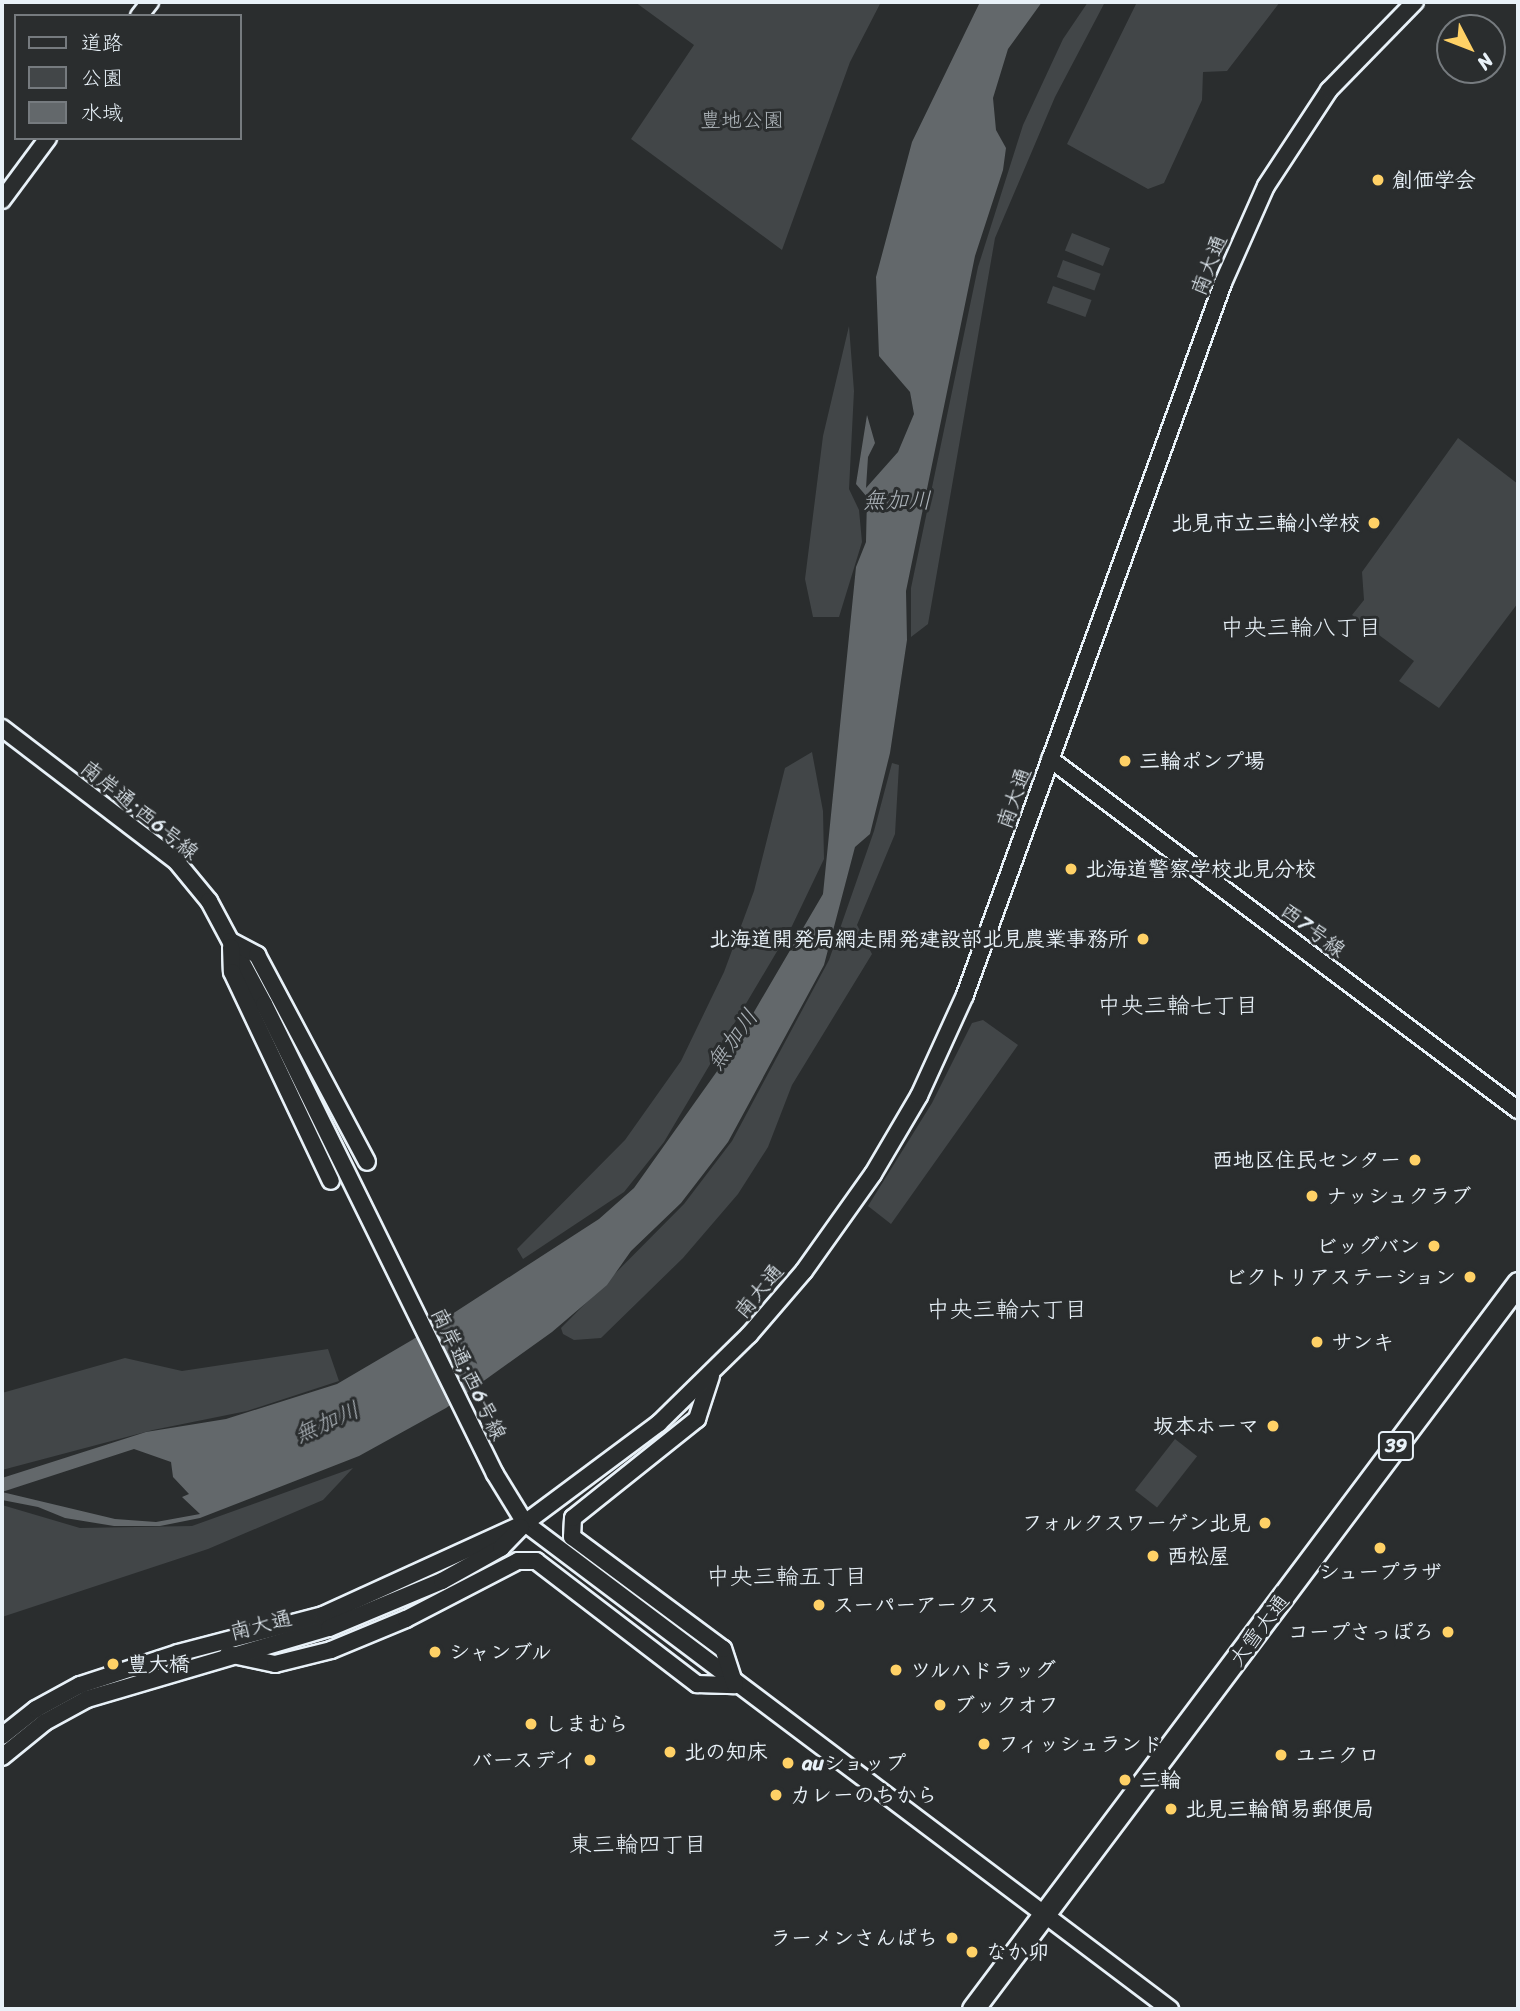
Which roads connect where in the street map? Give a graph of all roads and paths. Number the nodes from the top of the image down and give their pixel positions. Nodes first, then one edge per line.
1 (1415, 2) edge
2 (47, 140) edge
3 (2, 200) edge
4 (2, 728) edge
5 (1050, 759) junction
6 (231, 941) junction
7 (1518, 1110) edge
8 (367, 1162) dead end
9 (331, 1181) dead end
10 (1518, 1283) edge
11 (712, 1374) junction
12 (525, 1522) junction
13 (228, 1654) junction
14 (734, 1685) junction
15 (2, 1736) edge
16 (2, 1757) edge
17 (1043, 1917) junction
18 (973, 2009) edge
19 (1170, 2009) edge

1 - 5 street, 南大通
2 - 3 street
4 - 6 street, 南岸通;西6号線
5 - 7 street, 西7号線
5 - 11 street, 南大通
6 - 8 street
6 - 9 street
6 - 12 street, 南岸通;西6号線
10 - 17 highway, 大雪大通 / 39
11 - 12 street, 南大通
11 - 14 street
12 - 13 street, 南大通
12 - 14 street, 南岸通;西6号線
12 - 15 street, 南大通
13 - 14 street
13 - 16 street, 南大通
14 - 17 street, 南岸通;西6号線
17 - 18 highway, 大雪大通 / 39
17 - 19 street, 南岸通;西6号線

